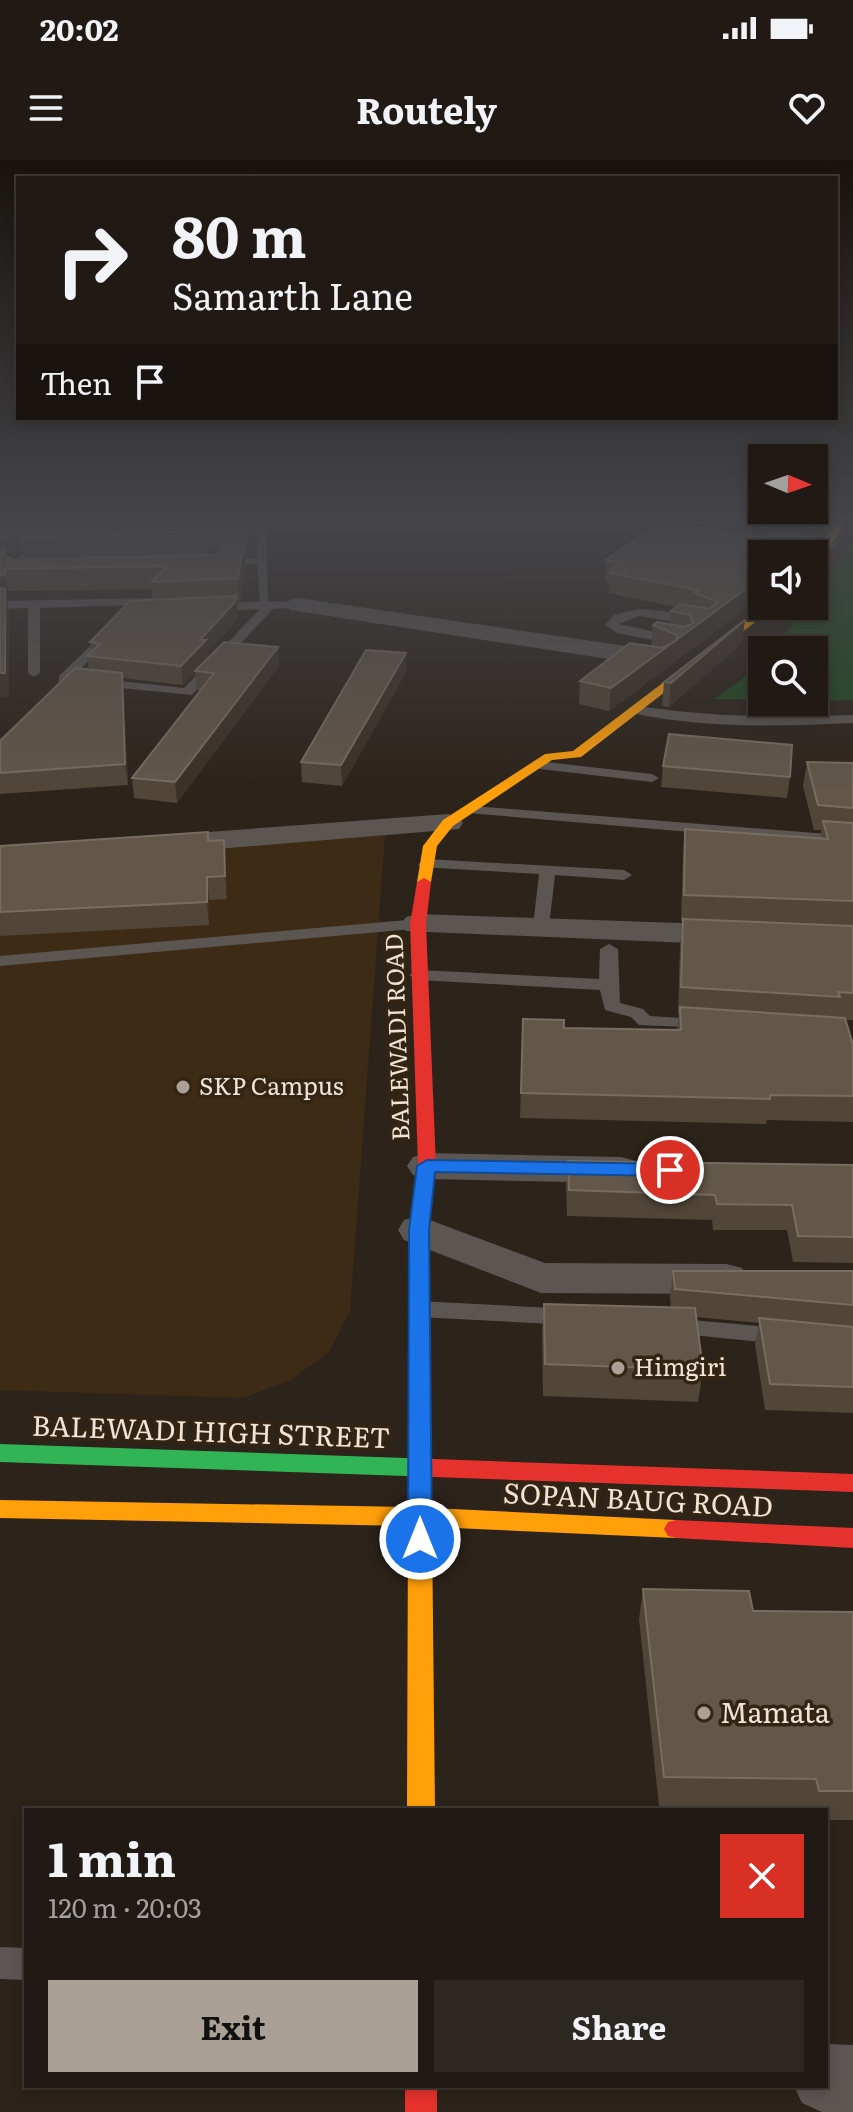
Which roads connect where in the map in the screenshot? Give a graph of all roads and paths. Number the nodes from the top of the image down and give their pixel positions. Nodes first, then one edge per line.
1 (34, 612) edge
2 (129, 612) edge
3 (259, 612) edge
4 (346, 612) edge
5 (634, 612) edge
6 (635, 612) edge
7 (712, 620) joint
8 (753, 620) edge
9 (683, 642) junction
10 (660, 659) junction
11 (34, 673) dead end
12 (635, 678) edge
13 (637, 710) junction
14 (853, 719) edge
15 (559, 735) dead end
16 (543, 761) junction
17 (652, 778) dead end
18 (460, 817) junction
19 (853, 841) edge
20 (139, 847) edge
21 (426, 864) junction
22 (548, 870) junction
23 (624, 875) dead end
24 (418, 924) junction
25 (541, 926) junction
26 (762, 936) edge
27 (609, 949) dead end
28 (0, 961) edge
29 (418, 975) junction
30 (608, 985) junction
31 (719, 1025) edge
32 (427, 1166) junction
33 (664, 1170) edge
34 (419, 1230) junction
35 (760, 1280) edge
36 (419, 1309) junction
37 (588, 1319) edge
38 (650, 1324) edge
39 (806, 1338) edge
40 (0, 1453) edge
41 (420, 1468) junction
42 (853, 1483) edge
43 (0, 1509) edge
44 (420, 1517) junction
45 (853, 1538) edge
46 (421, 1808) edge
47 (0, 1963) edge
48 (24, 1964) edge
49 (828, 2079) edge
50 (853, 2080) edge
51 (421, 2088) edge
52 (421, 2112) edge

1 - 11 lane
2 - 3 lane
4 - 10 street
5 - 9 lane
6 - 7 lane
7 - 9 main road
8 - 13 main road, BALEWADI ROAD
9 - 10 main road
10 - 12 main road
13 - 14 lane
13 - 16 main road, BALEWADI ROAD
15 - 16 main road
16 - 17 lane
16 - 18 main road, BALEWADI ROAD
18 - 19 lane
18 - 20 street
18 - 21 main road, BALEWADI ROAD
21 - 22 lane
21 - 24 main road, BALEWADI ROAD
22 - 23 lane
22 - 25 lane
24 - 25 street
24 - 28 lane
24 - 29 main road, BALEWADI ROAD
25 - 26 street
27 - 30 lane
29 - 30 lane
29 - 32 main road, BALEWADI ROAD
30 - 31 lane
32 - 33 street
32 - 34 main road, BALEWADI ROAD
34 - 35 street
34 - 36 main road, BALEWADI ROAD
36 - 37 lane
36 - 41 main road, BALEWADI ROAD
38 - 39 lane
40 - 41 main road, BALEWADI HIGH STREET
41 - 42 main road, SOPAN BAUG ROAD
41 - 44 main road, BALEWADI ROAD
43 - 44 main road
44 - 45 main road, SOPAN BAUG ROAD
44 - 46 main road, BALEWADI ROAD
47 - 48 lane
49 - 50 street
51 - 52 main road

